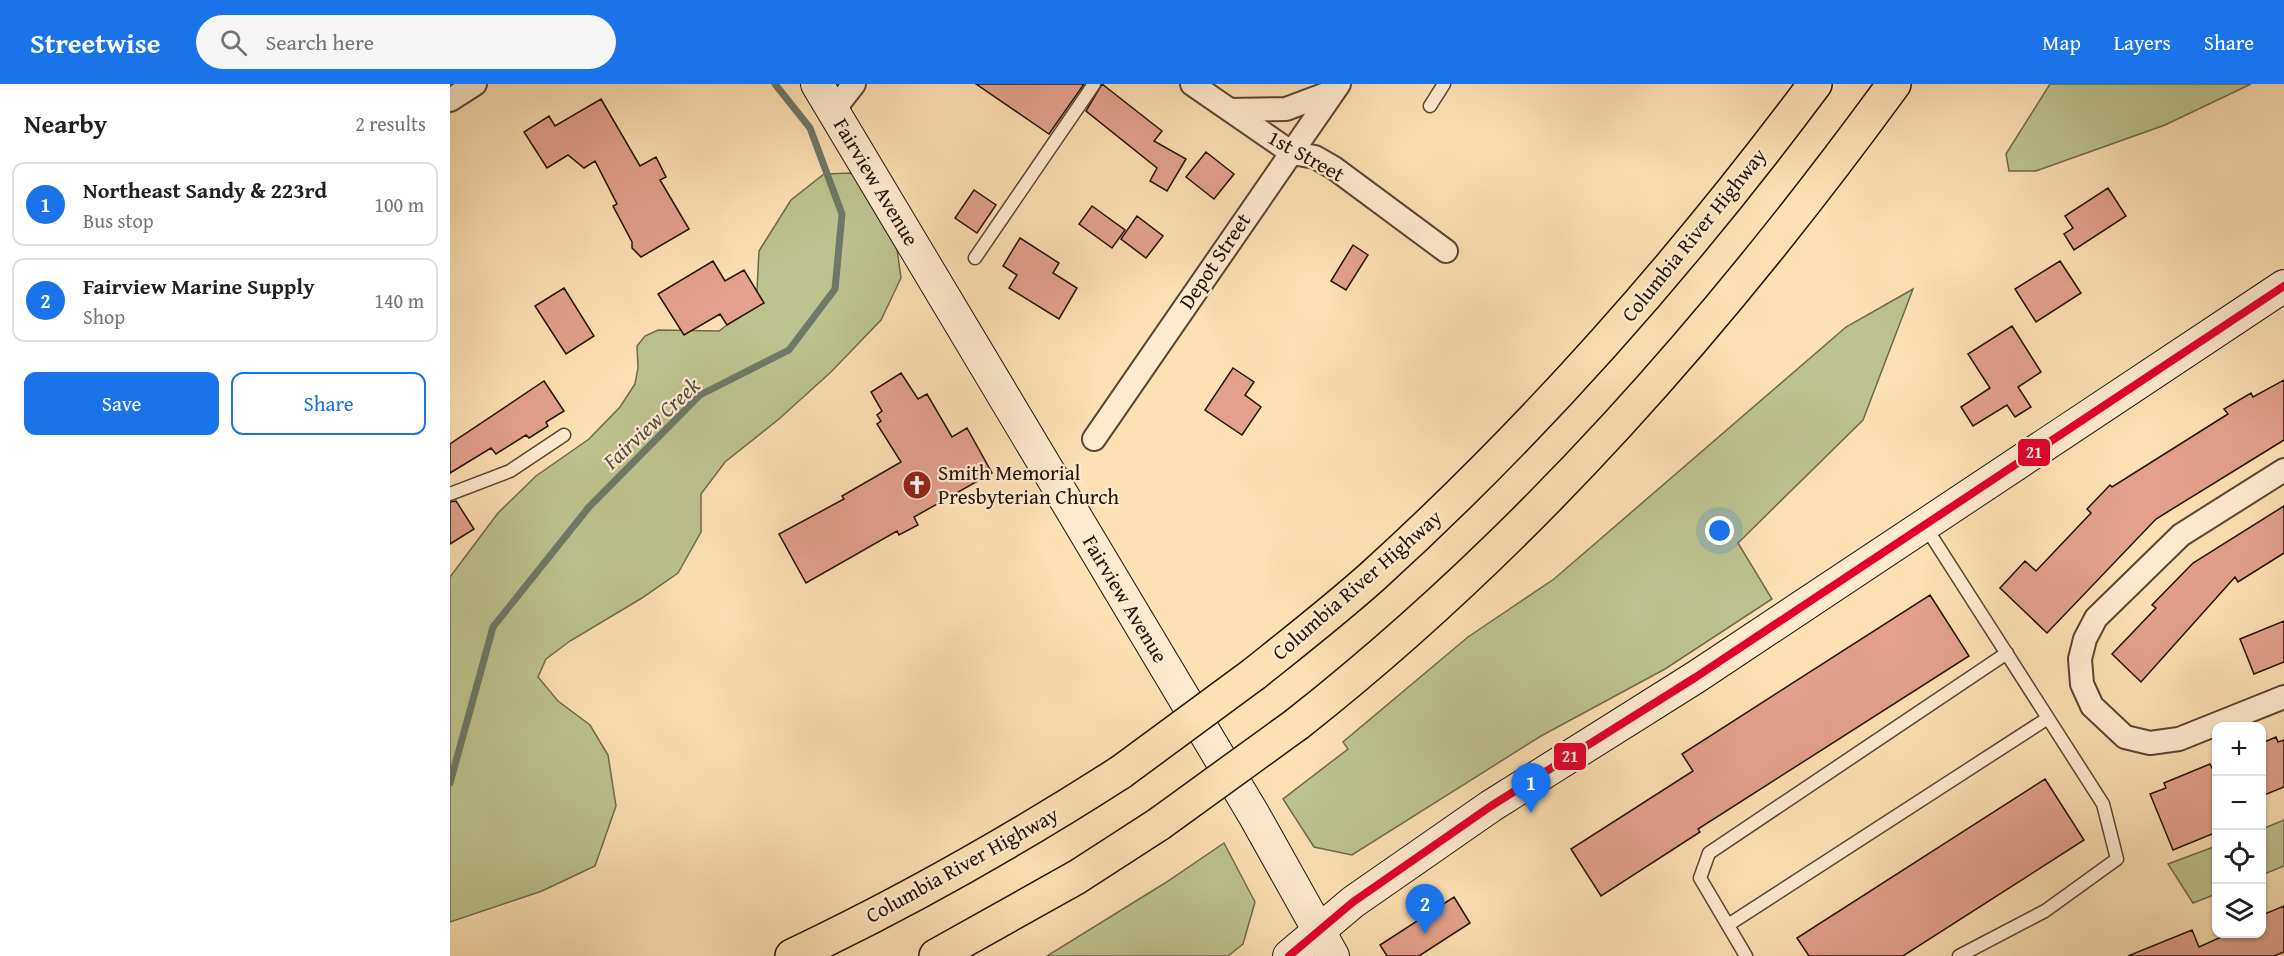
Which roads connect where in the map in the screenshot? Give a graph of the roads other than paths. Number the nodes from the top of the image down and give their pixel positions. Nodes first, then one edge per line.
1 (475, 84) edge
2 (817, 84) edge
3 (854, 84) edge
4 (1094, 84) edge
5 (1192, 84) edge
6 (1444, 84) edge
7 (1815, 84) edge
8 (1894, 84) edge
9 (1336, 88) edge
10 (450, 100) edge
11 (1430, 106) dead end
12 (1230, 110) junction
13 (833, 111) junction
14 (1292, 153) junction
15 (1446, 251) dead end
16 (975, 258) dead end
17 (2284, 286) edge
18 (564, 435) dead end
19 (1094, 439) dead end
20 (2284, 470) edge
21 (450, 494) edge
22 (1925, 525) junction
23 (2007, 653) junction
24 (2284, 697) edge
25 (2048, 718) junction
26 (1728, 925) junction
27 (1326, 943) edge
28 (792, 956) edge
29 (936, 956) edge
30 (1289, 956) edge
31 (1746, 956) edge
32 (1959, 956) edge

1 - 10 street
2 - 13 main road, Fairview Avenue
3 - 13 street
4 - 16 lane
5 - 12 street, 1st Street
6 - 11 lane
7 - 28 highway, Columbia River Highway, bridge
8 - 29 highway, bridge
9 - 12 street
9 - 14 street, Depot Street
12 - 14 street, 1st Street
13 - 27 main road, Fairview Avenue
14 - 15 street, 1st Street
14 - 19 street, Depot Street
17 - 22 main road
18 - 21 lane
20 - 24 street
22 - 23 lane
22 - 27 main road
23 - 25 lane
23 - 26 lane
25 - 26 lane
25 - 32 lane
26 - 31 lane
27 - 30 main road

